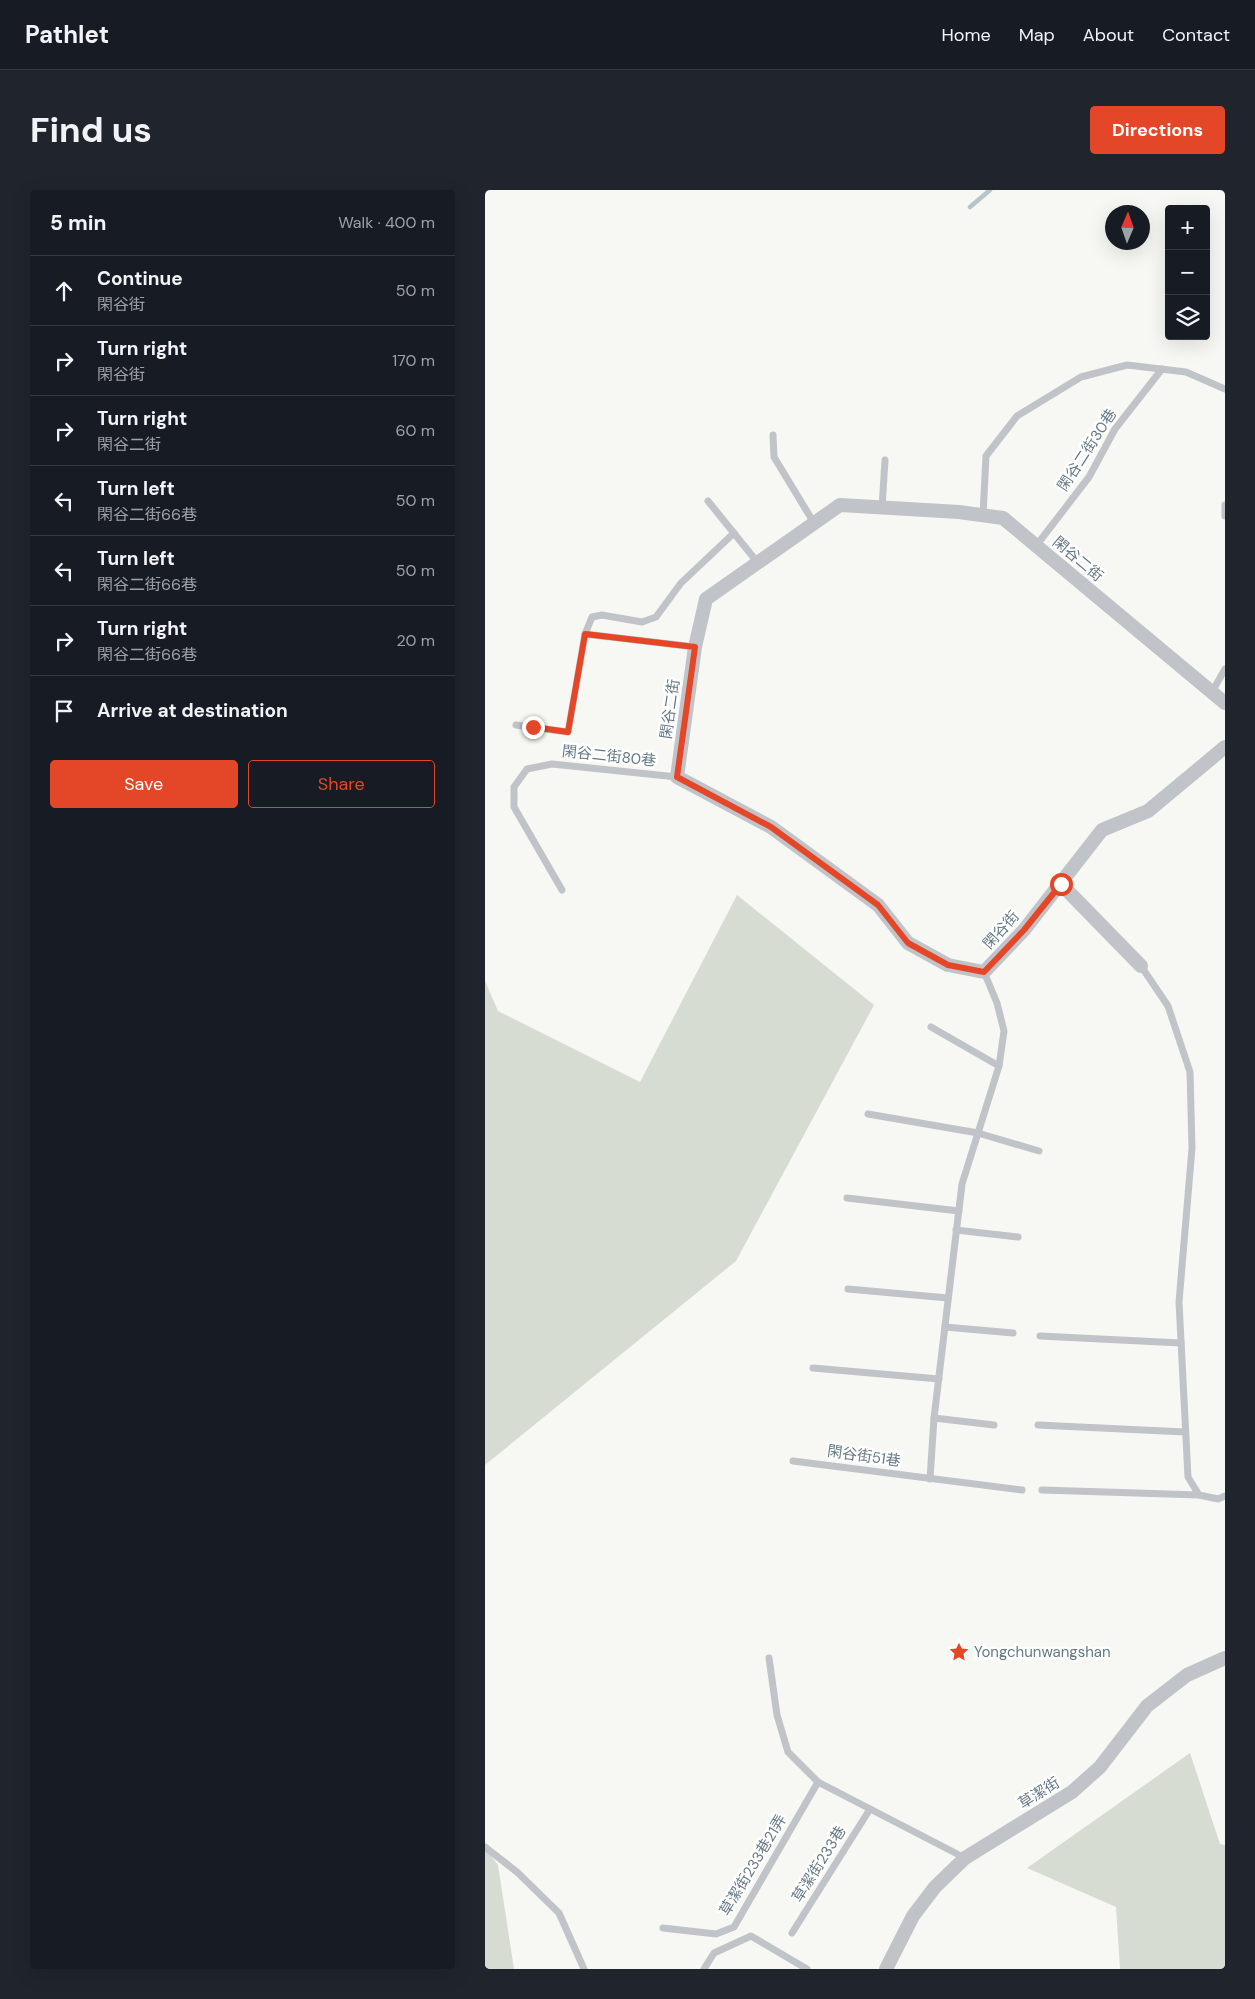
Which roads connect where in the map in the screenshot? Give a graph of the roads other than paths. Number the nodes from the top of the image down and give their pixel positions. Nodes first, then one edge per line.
1 (1161, 369) junction
2 (1225, 389) edge
3 (773, 435) dead end
4 (885, 460) dead end
5 (708, 500) dead end
6 (1225, 505) edge
7 (882, 508) junction
8 (983, 515) junction
9 (1225, 516) edge
10 (814, 523) junction
11 (734, 533) junction
12 (1036, 546) junction
13 (758, 563) junction
14 (585, 634) junction
15 (695, 647) junction
16 (1225, 669) edge
17 (1212, 692) junction
18 (1225, 703) edge
19 (516, 724) dead end
20 (1225, 747) edge
21 (677, 777) junction
22 (1061, 884) junction
23 (562, 890) dead end
24 (1141, 966) joint
25 (984, 972) junction
26 (931, 1027) dead end
27 (999, 1066) junction
28 (868, 1114) dead end
29 (978, 1133) junction
30 (1039, 1151) dead end
31 (847, 1198) dead end
32 (959, 1211) junction
33 (956, 1230) junction
34 (1018, 1237) dead end
35 (848, 1289) dead end
36 (948, 1298) junction
37 (945, 1328) junction
38 (1013, 1333) dead end
39 (1040, 1336) dead end
40 (1181, 1343) junction
41 (813, 1368) dead end
42 (939, 1379) junction
43 (934, 1418) junction
44 (1038, 1424) dead end
45 (994, 1425) dead end
46 (1185, 1432) junction
47 (793, 1461) dead end
48 (930, 1479) junction
49 (1022, 1490) dead end
50 (1042, 1490) dead end
51 (1199, 1495) junction
52 (1225, 1496) edge
53 (769, 1658) dead end
54 (1225, 1658) edge
55 (818, 1782) junction
56 (870, 1810) junction
57 (485, 1847) edge
58 (965, 1858) junction
59 (663, 1928) dead end
60 (792, 1933) dead end
61 (584, 1969) edge
62 (704, 1969) edge
63 (807, 1969) edge
64 (886, 1969) edge

1 - 2 lane
1 - 8 lane
1 - 12 lane, 閑谷二街30巷
3 - 10 lane
4 - 7 lane
5 - 11 lane
6 - 9 lane
7 - 8 street, 閑谷二街
7 - 10 street, 閑谷二街
8 - 12 street, 閑谷二街
10 - 13 street, 閑谷二街
11 - 13 lane
11 - 14 lane
12 - 17 street, 閑谷二街
13 - 15 street, 閑谷二街
14 - 15 lane
14 - 19 lane
15 - 21 street, 閑谷二街
16 - 17 lane
17 - 18 street, 閑谷二街
20 - 22 street, 閑谷街
21 - 23 lane, 閑谷二街80巷
21 - 25 street, 閑谷街
22 - 24 street
22 - 25 street, 閑谷街
24 - 40 lane
25 - 27 lane
26 - 27 lane
27 - 29 lane
28 - 29 lane
29 - 30 lane
29 - 32 lane
31 - 32 lane
32 - 33 lane
33 - 34 lane
33 - 36 lane
35 - 36 lane
36 - 37 lane
37 - 38 lane
37 - 42 lane
39 - 40 lane
40 - 46 lane
41 - 42 lane
42 - 43 lane
43 - 45 lane
43 - 48 lane
44 - 46 lane
46 - 51 lane
47 - 48 lane, 閑谷街51巷
48 - 49 lane, 閑谷街51巷
50 - 51 lane
51 - 52 lane
53 - 55 lane
54 - 58 street, 草潔街
55 - 56 lane
55 - 59 lane, 草潔街233巷21弄
56 - 58 lane
56 - 60 lane, 草潔街233巷
57 - 61 lane
58 - 64 street, 草潔街
62 - 63 lane

